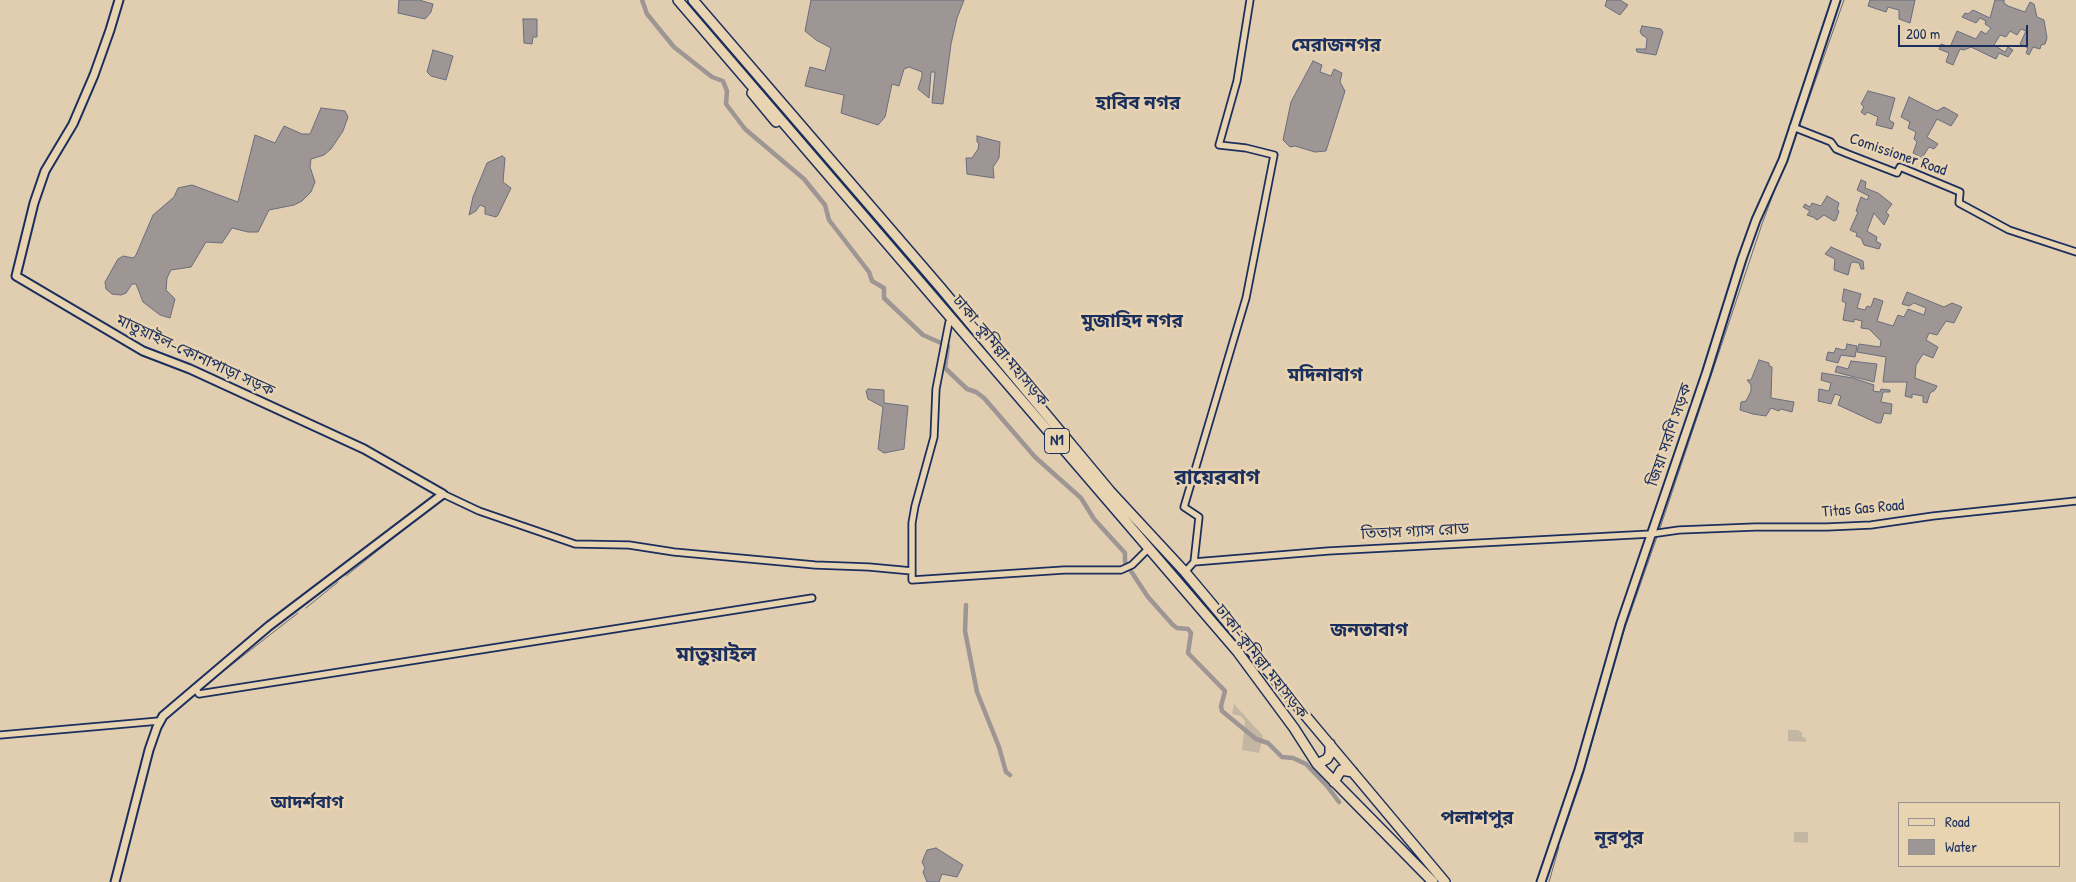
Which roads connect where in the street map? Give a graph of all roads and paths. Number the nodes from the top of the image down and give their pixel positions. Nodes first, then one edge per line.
1 (118, 0) edge
2 (677, 0) edge
3 (693, 0) edge
4 (1250, 0) edge
5 (1836, 0) edge
6 (1793, 127) junction
7 (2076, 252) edge
8 (949, 322) junction
9 (443, 494) junction
10 (2076, 500) edge
11 (1656, 533) junction
12 (1146, 551) junction
13 (1194, 562) junction
14 (912, 572) junction
15 (1185, 572) junction
16 (812, 598) dead end
17 (1198, 605) junction
18 (197, 691) junction
19 (159, 721) junction
20 (0, 736) edge
21 (1330, 744) junction
22 (1316, 764) junction
23 (1353, 772) junction
24 (1334, 782) junction
25 (115, 882) edge
26 (1432, 882) edge
27 (1445, 882) edge
28 (1541, 882) edge

1 - 9 main road, মাতুয়াইল-কোনাপাড়া সড়ক
2 - 8 highway
2 - 17 highway, ঢাকা–কুমিল্লা মহাসড়ক / N1
3 - 15 highway, ঢাকা–কুমিল্লা মহাসড়ক / N1
4 - 13 street
5 - 6 main road, জিয়া সরণি সড়ক
6 - 7 street, Comissioner Road
6 - 11 main road, জিয়া সরণি সড়ক
8 - 12 highway
8 - 14 street
9 - 14 street
9 - 18 main road
10 - 11 street, Titas Gas Road
11 - 13 street, তিতাস গ্যাস রোড
11 - 28 main road, জিয়া সরণি সড়ক
12 - 14 street
12 - 17 highway
13 - 15 street
15 - 21 highway, ঢাকা–কুমিল্লা মহাসড়ক / N1
16 - 18 street
17 - 22 highway, ঢাকা–কুমিল্লা মহাসড়ক / N1
18 - 19 main road
19 - 20 street
19 - 25 main road
21 - 22 highway
21 - 23 highway, ঢাকা–কুমিল্লা মহাসড়ক / N1
22 - 24 highway, ঢাকা–কুমিল্লা মহাসড়ক / N1
23 - 24 highway
23 - 27 highway, ঢাকা–কুমিল্লা মহাসড়ক / N1
24 - 26 highway, ঢাকা–কুমিল্লা মহাসড়ক / N1

